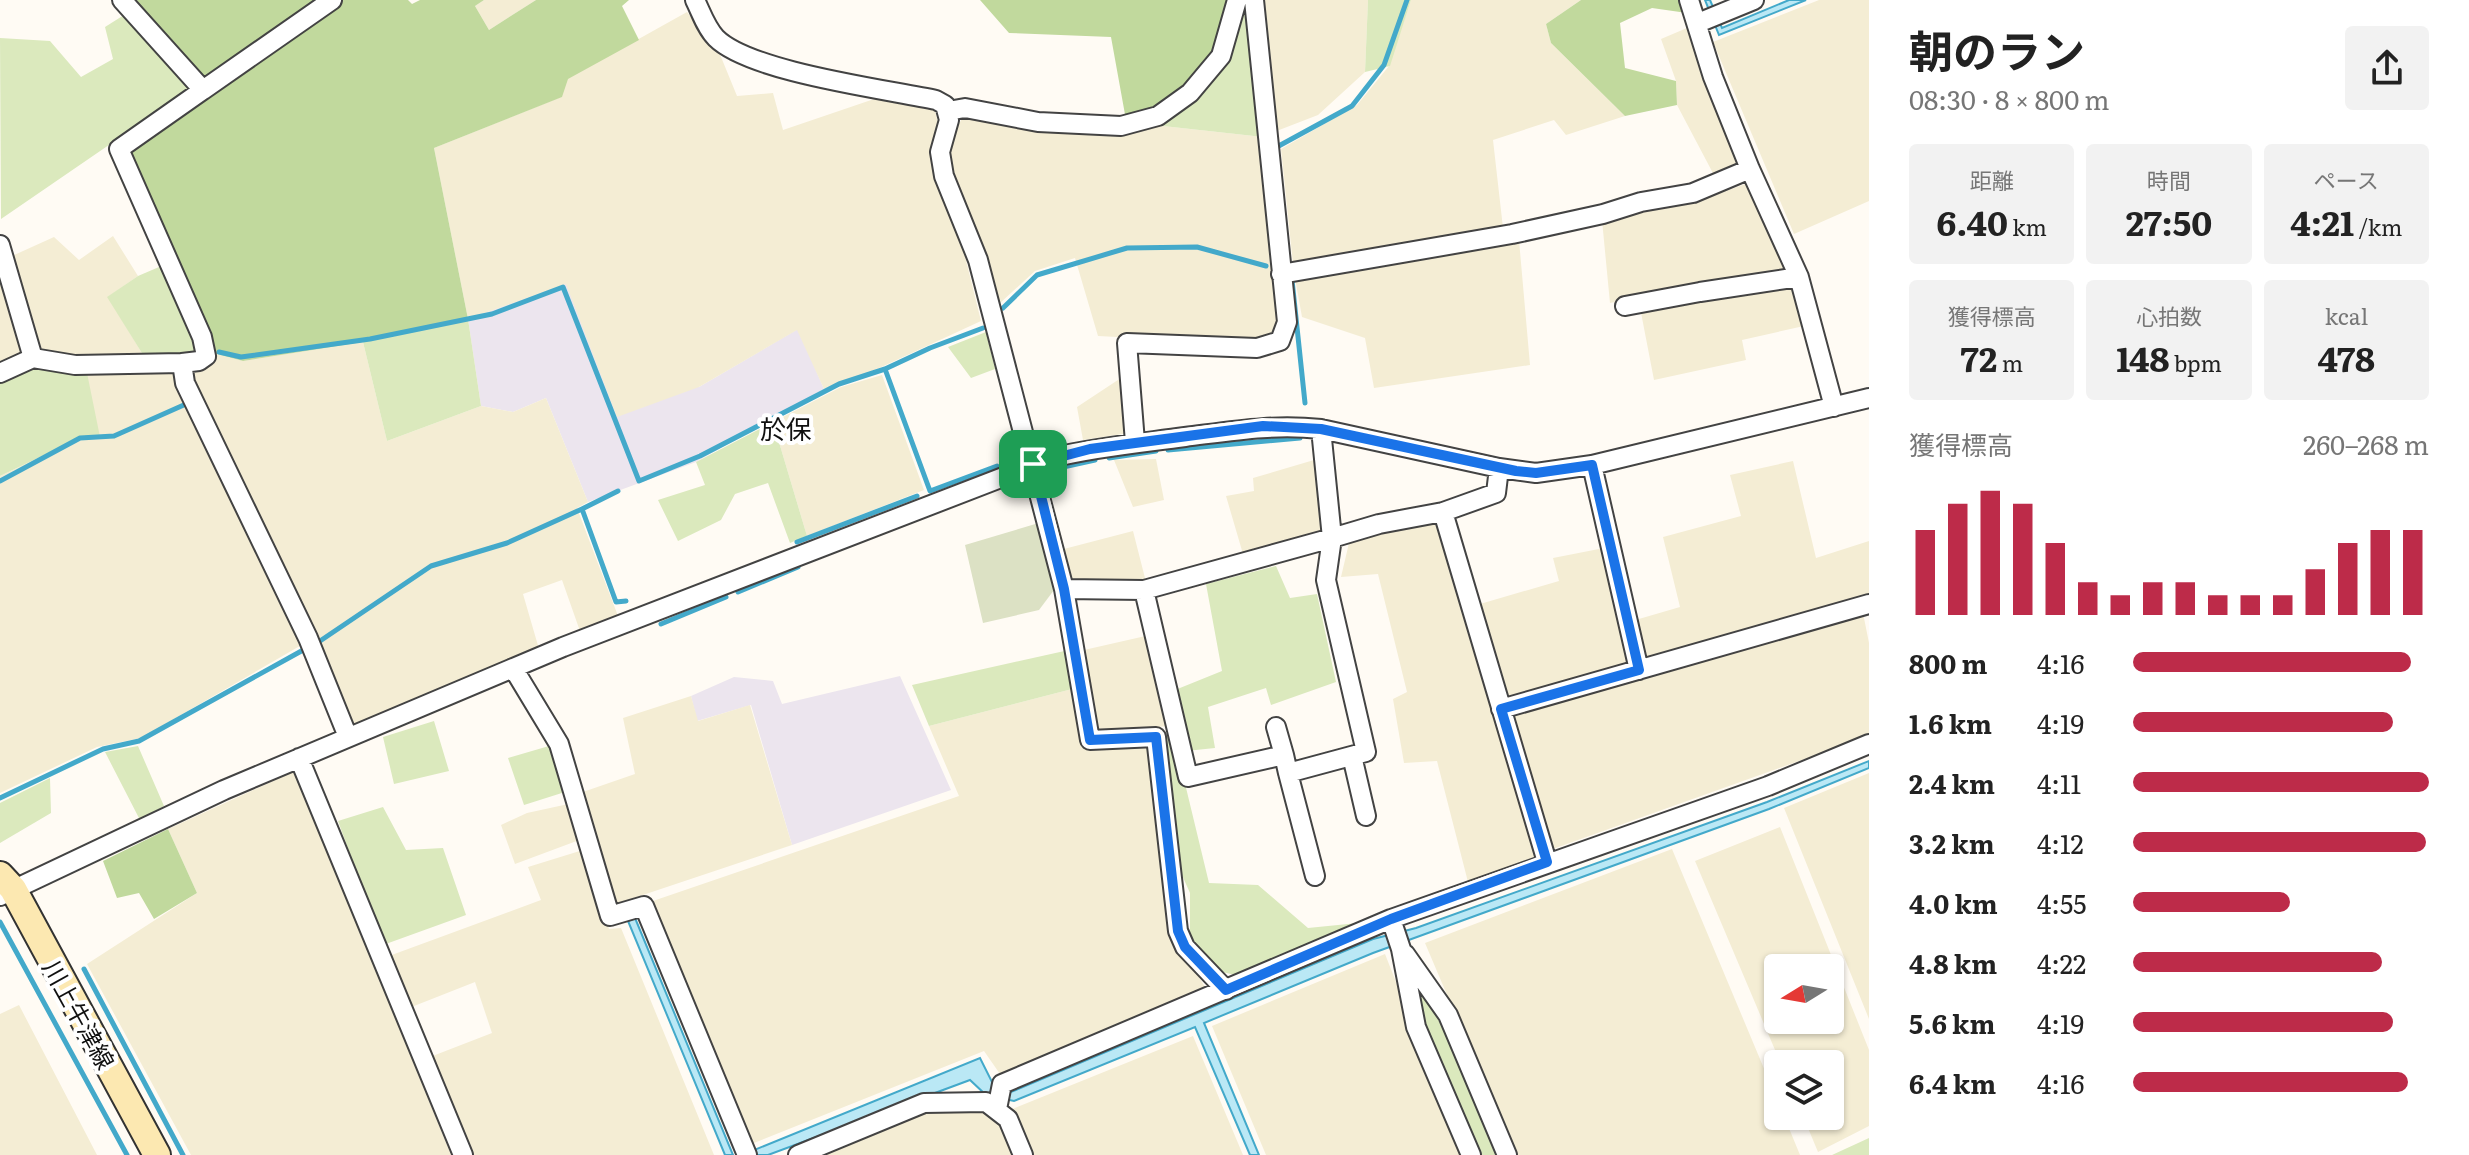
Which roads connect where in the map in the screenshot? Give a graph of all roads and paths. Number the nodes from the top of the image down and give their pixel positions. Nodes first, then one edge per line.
1 (122, 0) edge
2 (332, 0) edge
3 (695, 0) edge
4 (1237, 0) edge
5 (1254, 0) edge
6 (1689, 0) edge
7 (1754, 0) edge
8 (1698, 23) junction
9 (203, 90) junction
10 (948, 111) junction
11 (1750, 169) junction
12 (0, 245) edge
13 (1281, 274) junction
14 (1799, 277) junction
15 (1625, 306) dead end
16 (33, 358) junction
17 (182, 363) junction
18 (0, 373) edge
19 (1869, 398) edge
20 (1834, 407) junction
21 (1321, 429) junction
22 (1135, 442) junction
23 (1033, 464) junction
24 (1592, 465) junction
25 (1499, 468) junction
26 (1443, 512) junction
27 (1332, 538) junction
28 (1064, 589) junction
29 (1144, 590) junction
30 (1869, 604) edge
31 (513, 668) junction
32 (1639, 670) junction
33 (1501, 709) junction
34 (1276, 727) dead end
35 (348, 737) junction
36 (1869, 744) edge
37 (1352, 756) junction
38 (299, 758) junction
39 (1286, 764) junction
40 (1366, 816) dead end
41 (1547, 862) junction
42 (1315, 876) dead end
43 (3, 889) edge
44 (1391, 919) junction
45 (1401, 949) junction
46 (1226, 990) junction
47 (997, 1109) junction
48 (746, 1153) edge
49 (157, 1155) edge
50 (463, 1155) edge
51 (798, 1155) edge
52 (1023, 1155) edge
53 (1471, 1155) edge
54 (1507, 1155) edge

1 - 9 street
2 - 9 street
3 - 10 street
4 - 10 street
5 - 13 street
6 - 8 street
7 - 8 street
8 - 11 street
9 - 17 street
10 - 23 street
11 - 13 street
11 - 14 street
12 - 16 street
13 - 22 street
14 - 15 street
14 - 20 street
16 - 17 street
16 - 18 street
17 - 35 street
19 - 20 street
20 - 24 street
21 - 22 street
21 - 25 street
21 - 27 street
22 - 23 street
23 - 28 street
23 - 31 street
24 - 25 street
24 - 32 street
25 - 26 street
26 - 27 street
26 - 33 street
27 - 29 street
27 - 37 street
28 - 29 street
28 - 46 street
29 - 39 street
30 - 32 street
31 - 35 street
31 - 48 street
32 - 33 street
33 - 41 street
34 - 39 street
35 - 38 street
36 - 41 street
37 - 39 street
37 - 40 street
38 - 43 street
38 - 50 street
39 - 42 street
41 - 44 street
43 - 49 main road, 川上牛津線
44 - 45 street
44 - 46 street
45 - 53 street
45 - 54 street
46 - 47 street
47 - 51 street
47 - 52 street

